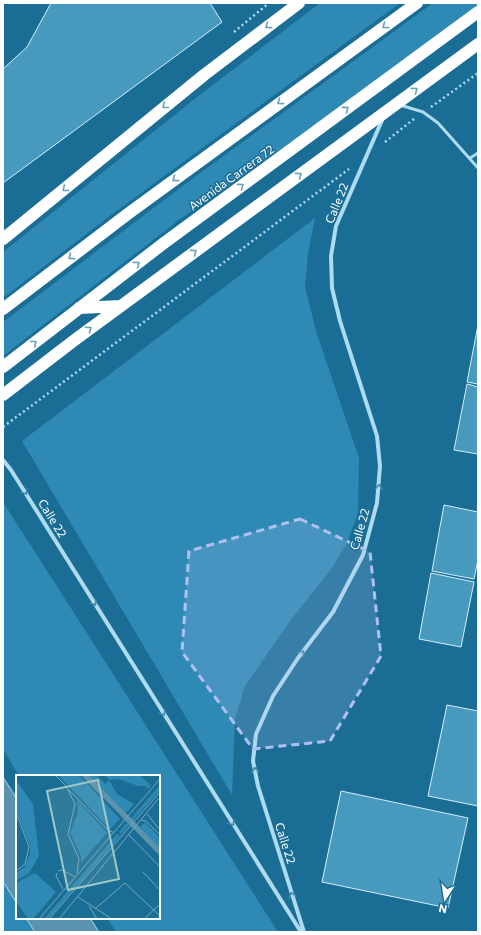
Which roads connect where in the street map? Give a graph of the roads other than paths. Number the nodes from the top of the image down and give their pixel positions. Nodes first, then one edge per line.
1 (299, 3) edge
2 (417, 3) edge
3 (478, 12) edge
4 (478, 44) edge
5 (397, 103) junction
6 (385, 112) junction
7 (478, 153) edge
8 (470, 158) junction
9 (478, 168) edge
10 (3, 239) edge
11 (121, 306) junction
12 (79, 308) junction
13 (3, 309) edge
14 (3, 368) edge
15 (3, 395) edge
16 (3, 460) edge
17 (301, 932) edge
18 (304, 932) edge

1 -> 10 highway
2 -> 13 highway
12 -> 3 highway, Avenida Carrera 72
5 -> 4 highway
5 - 6 highway
5 - 8 lane
11 -> 6 highway
18 -> 6 street, Calle 22
7 - 8 lane
8 - 9 lane
11 - 12 highway
15 -> 11 highway
14 -> 12 highway, Avenida Carrera 72
16 -> 17 street, Calle 22

